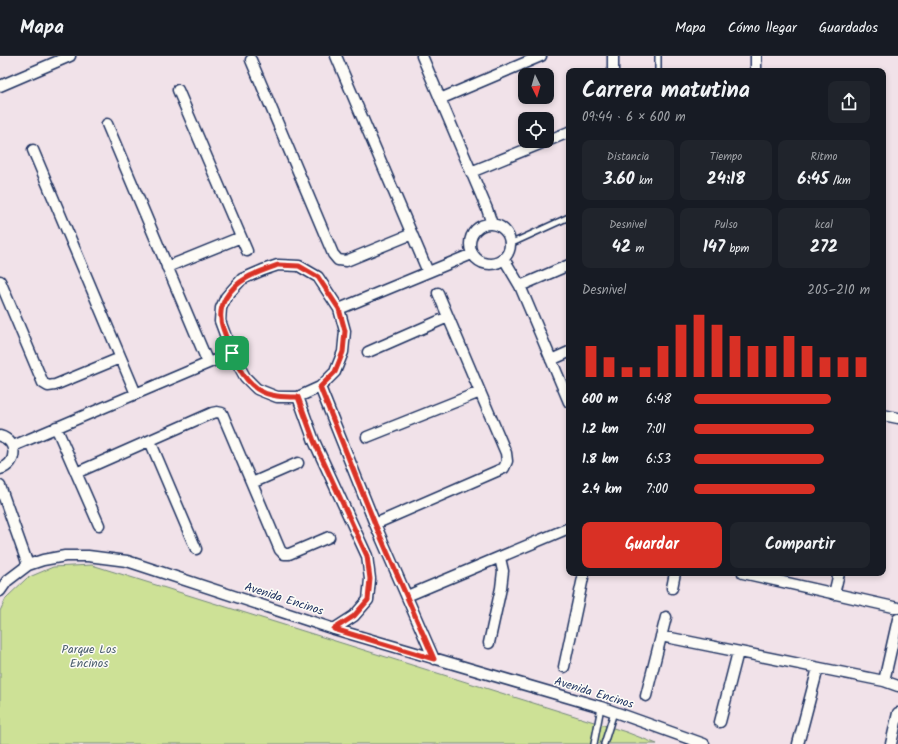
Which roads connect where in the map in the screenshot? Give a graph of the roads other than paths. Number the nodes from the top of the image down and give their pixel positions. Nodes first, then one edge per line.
1 (70, 56) edge
2 (336, 56) edge
3 (422, 56) edge
4 (541, 56) edge
5 (614, 56) edge
6 (658, 56) edge
7 (756, 56) edge
8 (251, 60) dead end
9 (613, 68) edge
10 (658, 68) edge
11 (756, 68) edge
12 (0, 86) edge
13 (178, 90) dead end
14 (440, 99) junction
15 (106, 124) dead end
16 (566, 133) edge
17 (33, 150) dead end
18 (471, 172) junction
19 (566, 218) edge
20 (492, 224) junction
21 (412, 234) junction
22 (240, 237) junction
23 (510, 244) junction
24 (247, 252) dead end
25 (472, 254) junction
26 (504, 258) junction
27 (566, 266) edge
28 (167, 267) junction
29 (428, 272) junction
30 (0, 281) edge
31 (520, 286) junction
32 (438, 293) dead end
33 (339, 309) junction
34 (448, 317) junction
35 (368, 352) dead end
36 (232, 353) junction
37 (566, 353) edge
38 (120, 358) junction
39 (551, 360) junction
40 (208, 363) junction
41 (320, 387) junction
42 (480, 392) junction
43 (136, 394) junction
44 (566, 395) edge
45 (298, 397) junction
46 (886, 416) edge
47 (898, 418) edge
48 (56, 427) junction
49 (0, 436) edge
50 (368, 437) dead end
51 (150, 441) junction
52 (13, 446) junction
53 (298, 463) dead end
54 (0, 469) edge
55 (76, 473) junction
56 (252, 483) junction
57 (0, 490) edge
58 (375, 524) junction
59 (99, 525) dead end
60 (566, 529) edge
61 (329, 537) dead end
62 (196, 550) dead end
63 (500, 558) junction
64 (28, 565) junction
65 (583, 576) edge
66 (674, 576) edge
67 (763, 576) edge
68 (838, 576) edge
69 (672, 588) dead end
70 (0, 591) edge
71 (834, 594) junction
72 (406, 596) junction
73 (898, 608) edge
74 (666, 617) dead end
75 (898, 619) edge
76 (334, 629) junction
77 (661, 636) junction
78 (489, 643) dead end
79 (738, 652) junction
80 (434, 659) junction
81 (564, 668) dead end
82 (818, 668) junction
83 (884, 681) junction
84 (898, 686) edge
85 (646, 696) dead end
86 (601, 707) junction
87 (614, 712) junction
88 (898, 713) edge
89 (720, 722) dead end
90 (594, 744) edge
91 (604, 744) edge
92 (704, 744) edge
93 (798, 744) edge
94 (891, 744) edge

1 - 12 street
2 - 21 street
3 - 14 street
4 - 14 street
5 - 9 street
6 - 10 lane
7 - 11 street
8 - 21 street
13 - 22 street
14 - 18 street
15 - 28 street
16 - 18 street
17 - 38 street
18 - 20 street
19 - 23 lane
20 - 23 street
20 - 25 street
21 - 29 street
22 - 24 street
22 - 28 street
23 - 26 street
25 - 26 street
25 - 29 street
26 - 31 street
27 - 31 street
28 - 40 street
29 - 33 street
30 - 38 street
31 - 39 street
32 - 34 street
33 - 36 street
33 - 41 street
34 - 35 street
34 - 42 street
36 - 40 street
36 - 45 street
37 - 39 street
38 - 43 street
39 - 44 street
40 - 43 street
41 - 45 street
41 - 58 street
42 - 50 street
42 - 58 street
43 - 48 street
45 - 76 street
46 - 47 street
48 - 52 street
48 - 55 street
49 - 52 street
51 - 55 street
51 - 56 street
51 - 62 street
52 - 54 street
53 - 56 street
55 - 59 street
56 - 61 street
57 - 64 street
58 - 72 street
60 - 63 street
63 - 72 street
63 - 78 street
64 - 70 street, Avenida Encinos
64 - 76 street, Avenida Encinos
65 - 81 street
66 - 69 street
67 - 71 street
68 - 71 street
71 - 73 street
72 - 80 street
74 - 77 street
75 - 83 street
76 - 80 street, Avenida Encinos
77 - 79 street
77 - 85 street
79 - 82 street
79 - 89 street
80 - 86 street, Avenida Encinos
82 - 83 street
82 - 93 street
83 - 84 street
86 - 87 street, Avenida Encinos
86 - 90 lane
87 - 91 lane
87 - 92 street, Avenida Encinos
88 - 94 street

